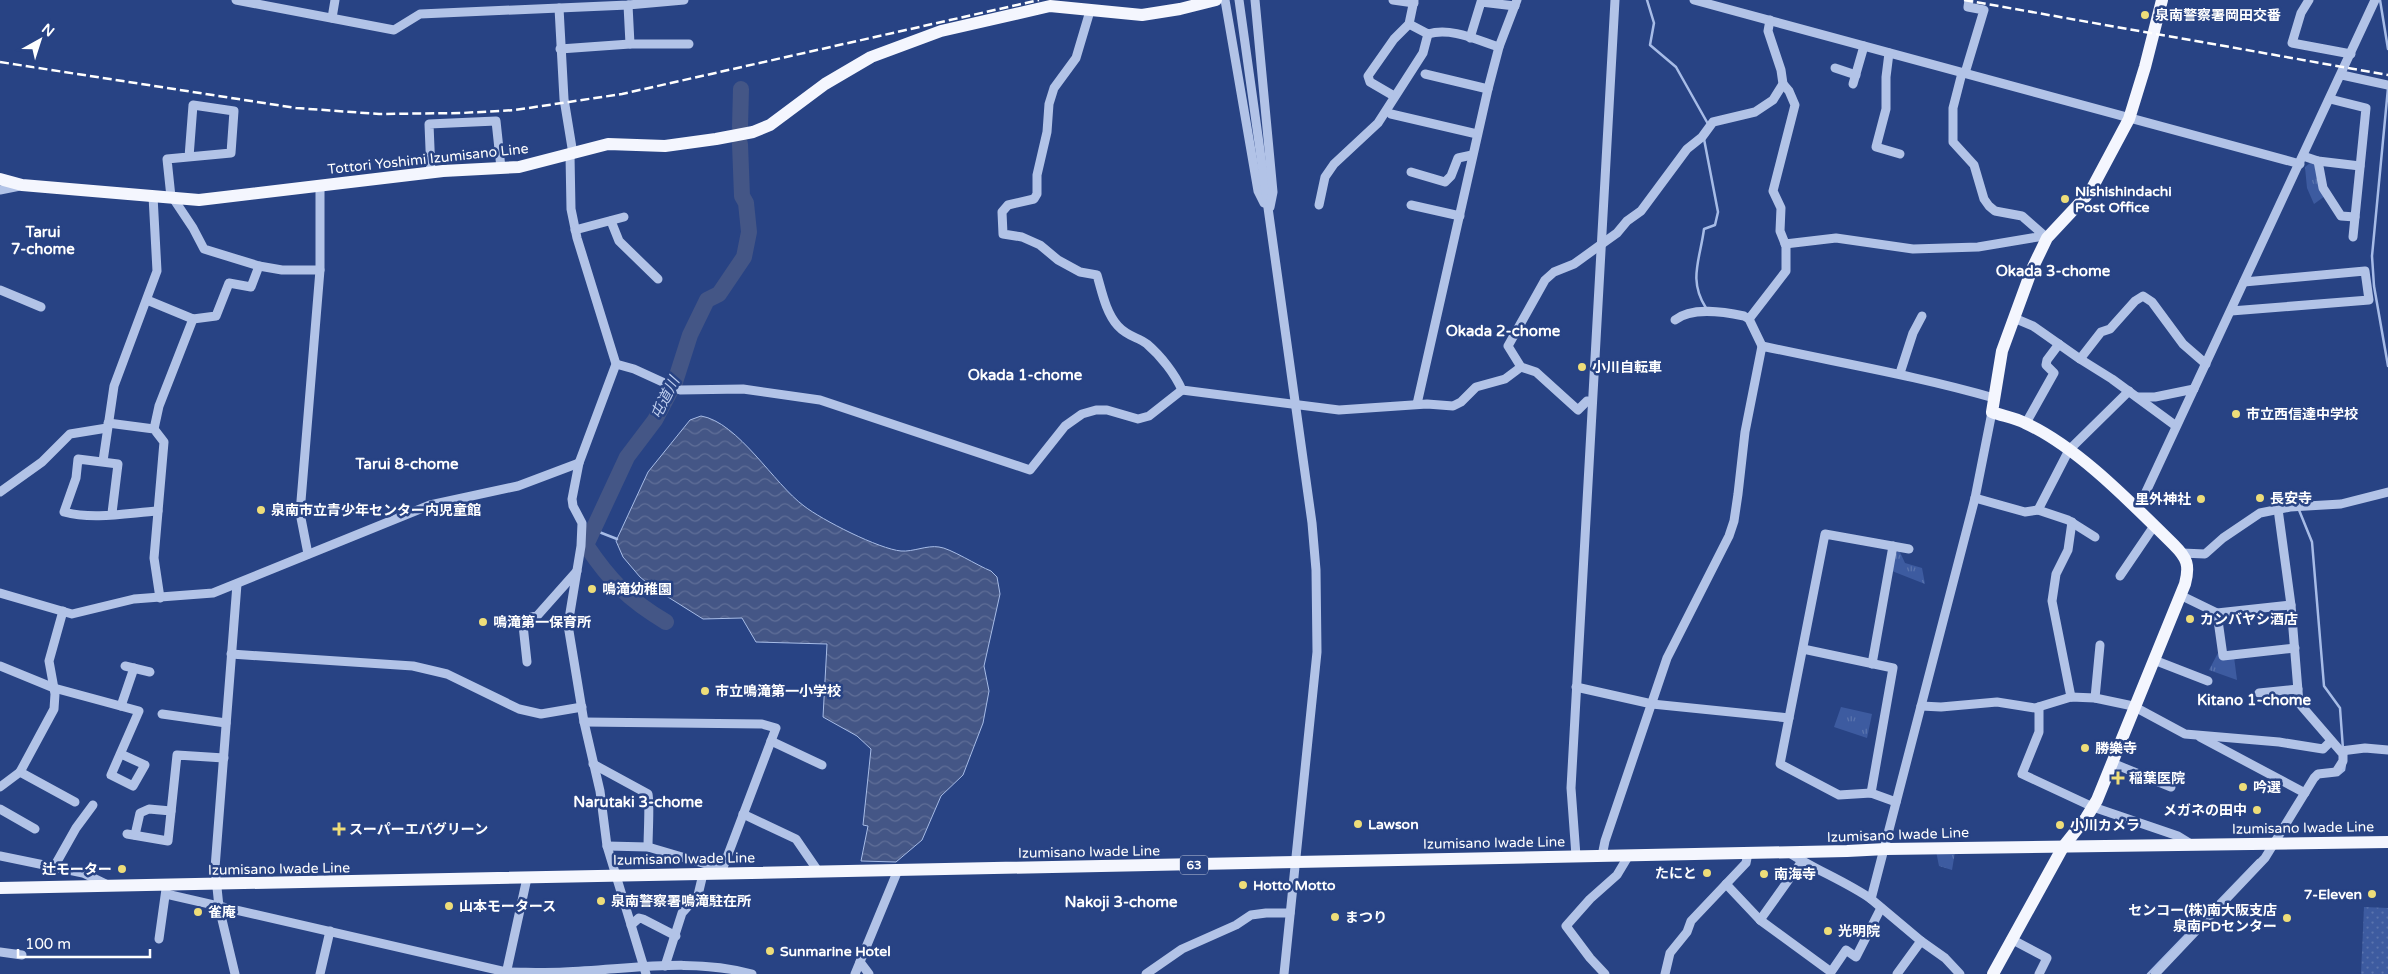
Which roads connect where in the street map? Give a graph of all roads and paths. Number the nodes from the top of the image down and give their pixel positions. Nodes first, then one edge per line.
1 (236, 0) edge
2 (336, 0) edge
3 (684, 0) edge
4 (1216, 0) edge
5 (1225, 0) edge
6 (1239, 0) edge
7 (1255, 0) edge
8 (1393, 0) edge
9 (1615, 0) edge
10 (1694, 0) edge
11 (1969, 0) edge
12 (2162, 0) edge
13 (2309, 0) edge
14 (2375, 0) edge
15 (1414, 2) edge
16 (1516, 3) edge
17 (628, 5) junction
18 (559, 8) junction
19 (1090, 10) junction
20 (332, 18) junction
21 (1770, 20) junction
22 (1409, 24) junction
23 (1428, 34) junction
24 (1470, 38) junction
25 (630, 44) junction
26 (689, 44) dead end
27 (1499, 46) junction
28 (1864, 46) junction
29 (560, 49) junction
30 (1889, 53) junction
31 (2351, 54) junction
32 (1835, 68) dead end
33 (1964, 73) junction
34 (1425, 74) dead end
35 (1856, 74) junction
36 (2342, 75) junction
37 (1783, 84) junction
38 (1853, 84) dead end
39 (2388, 85) edge
40 (1488, 89) junction
41 (1394, 96) junction
42 (2330, 99) junction
43 (1391, 114) dead end
44 (2129, 119) junction
45 (1477, 134) junction
46 (571, 154) junction
47 (1900, 154) dead end
48 (1472, 155) junction
49 (189, 157) junction
50 (2302, 160) junction
51 (2318, 162) junction
52 (2360, 166) junction
53 (501, 168) junction
54 (1411, 172) dead end
55 (431, 173) junction
56 (0, 179) edge
57 (22, 185) junction
58 (320, 185) junction
59 (0, 190) edge
60 (153, 196) junction
61 (172, 197) junction
62 (1319, 205) dead end
63 (1411, 205) dead end
64 (1269, 215) junction
65 (1460, 216) junction
66 (624, 217) dead end
67 (2355, 217) junction
68 (611, 221) junction
69 (575, 230) junction
70 (2045, 237) junction
71 (2353, 237) dead end
72 (1600, 244) junction
73 (1785, 244) junction
74 (259, 266) junction
75 (320, 270) junction
76 (658, 279) dead end
77 (2244, 282) junction
78 (0, 290) edge
79 (147, 300) junction
80 (41, 308) dead end
81 (2231, 311) junction
82 (1922, 316) dead end
83 (2014, 318) junction
84 (193, 319) junction
85 (1749, 319) junction
86 (1675, 320) dead end
87 (2059, 344) junction
88 (1762, 346) junction
89 (2080, 359) junction
90 (616, 364) junction
91 (2206, 364) junction
92 (1521, 367) junction
93 (1900, 373) junction
94 (2194, 389) junction
95 (1182, 390) junction
96 (2129, 391) junction
97 (2137, 397) junction
98 (1994, 398) junction
99 (1592, 402) junction
100 (1417, 404) junction
101 (1295, 406) junction
102 (1992, 412) junction
103 (2026, 423) junction
104 (108, 425) junction
105 (2176, 426) junction
106 (154, 429) junction
107 (2068, 450) junction
108 (104, 461) junction
109 (580, 463) junction
110 (0, 492) edge
111 (2388, 492) edge
112 (1975, 498) junction
113 (2138, 509) junction
114 (2278, 509) junction
115 (2038, 510) junction
116 (158, 511) junction
117 (112, 513) junction
118 (2072, 522) junction
119 (2154, 526) junction
120 (2095, 537) dead end
121 (1893, 546) junction
122 (1909, 550) dead end
123 (2182, 553) junction
124 (308, 554) junction
125 (577, 570) junction
126 (2120, 576) dead end
127 (237, 584) junction
128 (0, 593) edge
129 (2180, 595) junction
130 (160, 598) junction
131 (2291, 605) junction
132 (63, 611) junction
133 (2217, 612) junction
134 (2100, 645) dead end
135 (2295, 648) junction
136 (1803, 649) junction
137 (232, 654) junction
138 (2154, 660) junction
139 (528, 662) dead end
140 (1872, 664) junction
141 (0, 666) edge
142 (150, 672) dead end
143 (2208, 681) dead end
144 (1576, 687) junction
145 (54, 688) junction
146 (2298, 689) junction
147 (2259, 693) dead end
148 (2070, 697) junction
149 (2095, 698) junction
150 (1652, 704) junction
151 (121, 706) junction
152 (1921, 706) junction
153 (2134, 706) junction
154 (582, 707) junction
155 (2039, 707) junction
156 (162, 714) dead end
157 (1789, 718) junction
158 (584, 722) junction
159 (226, 723) junction
160 (2197, 735) junction
161 (2332, 741) junction
162 (771, 742) junction
163 (2388, 750) edge
164 (2341, 751) junction
165 (121, 754) dead end
166 (224, 758) junction
167 (2112, 763) junction
168 (593, 764) junction
169 (822, 765) dead end
170 (20, 772) junction
171 (0, 786) edge
172 (2171, 787) dead end
173 (1871, 793) junction
174 (2305, 793) junction
175 (75, 802) dead end
176 (1896, 802) junction
177 (93, 806) dead end
178 (2093, 806) junction
179 (0, 809) edge
180 (171, 811) junction
181 (743, 814) junction
182 (35, 829) dead end
183 (2388, 842) edge
184 (2275, 844) junction
185 (2192, 845) junction
186 (607, 846) junction
187 (648, 847) junction
188 (2063, 847) junction
189 (1886, 849) junction
190 (1788, 852) junction
191 (1748, 853) junction
192 (1629, 855) junction
193 (0, 856) edge
194 (1576, 856) junction
195 (1602, 856) junction
196 (1802, 862) junction
197 (1296, 863) junction
198 (54, 867) junction
199 (898, 870) junction
200 (722, 871) junction
201 (818, 871) junction
202 (703, 874) junction
203 (615, 876) junction
204 (527, 878) junction
205 (1726, 884) junction
206 (216, 885) junction
207 (112, 887) junction
208 (0, 888) edge
209 (166, 890) junction
210 (1871, 899) junction
211 (219, 907) junction
212 (1881, 908) junction
213 (1290, 913) junction
214 (1760, 920) junction
215 (630, 925) junction
216 (330, 931) junction
217 (676, 936) junction
218 (159, 939) dead end
219 (2012, 939) junction
220 (1921, 941) junction
221 (0, 952) edge
222 (22, 955) dead end
223 (860, 962) junction
224 (665, 966) junction
225 (645, 970) edge
226 (711, 970) edge
227 (506, 973) edge
228 (564, 973) edge
229 (1832, 973) edge
230 (235, 974) edge
231 (320, 974) edge
232 (752, 974) edge
233 (855, 974) edge
234 (869, 974) edge
235 (1146, 974) edge
236 (1284, 974) edge
237 (1605, 974) edge
238 (1666, 974) edge
239 (1898, 974) edge
240 (1960, 974) edge
241 (1993, 974) edge
242 (2039, 974) edge
243 (2155, 974) edge

1 - 20 street
2 - 20 street
3 - 17 street
4 - 19 main road, Tottori Yoshimi Izumisano Line
5 - 64 street
6 - 64 street
7 - 64 street
8 - 15 street
9 - 72 street
10 - 21 street
11 - 33 street
12 - 44 main road
13 - 31 street
14 - 31 street
15 - 22 street
16 - 24 street
16 - 27 street
17 - 18 street
17 - 25 street
18 - 20 street
18 - 29 street
19 - 46 main road, Tottori Yoshimi Izumisano Line
19 - 95 street
21 - 28 street
21 - 37 street
22 - 23 street
22 - 41 street
23 - 24 street
23 - 41 street
24 - 27 street
25 - 26 street
25 - 29 street
27 - 40 street
28 - 30 street
28 - 35 street
29 - 46 street
30 - 33 street
30 - 47 street
31 - 36 street
32 - 35 street
33 - 44 street
33 - 70 street
34 - 40 street
35 - 38 street
36 - 39 street
36 - 42 street
37 - 72 street
37 - 73 street
40 - 45 street
41 - 62 street
42 - 50 street
42 - 52 street
43 - 45 street
44 - 50 street
44 - 70 main road
45 - 48 street
46 - 53 main road, Tottori Yoshimi Izumisano Line
46 - 69 street
48 - 54 street
48 - 65 street
49 - 49 street
49 - 61 street
50 - 51 street
50 - 77 street
51 - 52 street
51 - 67 street
52 - 67 street
53 - 55 main road, Tottori Yoshimi Izumisano Line
53 - 55 street
55 - 58 main road, Tottori Yoshimi Izumisano Line
56 - 57 main road, Tottori Yoshimi Izumisano Line
57 - 59 street
57 - 60 main road, Tottori Yoshimi Izumisano Line
58 - 61 main road, Tottori Yoshimi Izumisano Line
58 - 75 street
60 - 61 main road, Tottori Yoshimi Izumisano Line
60 - 79 street
61 - 74 street
63 - 65 street
64 - 101 street
65 - 100 street
66 - 68 street
67 - 71 street
68 - 69 street
68 - 76 street
69 - 90 street
70 - 73 street
70 - 83 main road
72 - 92 street
72 - 99 street
73 - 85 street
74 - 75 street
74 - 84 street
75 - 124 street
77 - 81 street
77 - 81 street
78 - 80 street
79 - 84 street
79 - 104 street
81 - 91 street
82 - 93 street
83 - 87 street
83 - 98 main road
84 - 106 street
85 - 86 street
85 - 88 street
87 - 89 street
87 - 103 street
88 - 93 street
88 - 150 street
89 - 91 street
89 - 96 street
90 - 95 street
90 - 109 street
91 - 94 street
92 - 99 street
92 - 100 street
93 - 98 street
94 - 97 street
94 - 105 street
95 - 101 street
96 - 97 street
96 - 107 street
97 - 105 street
98 - 102 main road
99 - 144 street
100 - 101 street
101 - 197 street
102 - 103 main road
102 - 112 street
103 - 107 main road
104 - 106 street
104 - 108 street
104 - 110 street
105 - 113 street
106 - 116 street
107 - 113 main road
107 - 115 street
108 - 117 street
108 - 117 street
109 - 124 street
109 - 125 street
111 - 114 street
112 - 115 street
112 - 152 street
113 - 119 main road
114 - 123 street
114 - 131 street
115 - 118 street
116 - 117 street
116 - 130 street
118 - 120 street
118 - 148 street
119 - 123 main road
119 - 126 street
121 - 122 street
121 - 136 street
121 - 140 street
123 - 129 main road
124 - 127 street
125 - 139 street
125 - 154 street
127 - 130 street
127 - 137 street
128 - 132 street
129 - 133 street
129 - 138 main road
130 - 132 street
131 - 133 street
131 - 135 street
132 - 145 street
133 - 135 street
134 - 149 street
135 - 146 street
136 - 140 street
136 - 157 street
137 - 154 street
137 - 159 street
138 - 143 street
138 - 153 main road
140 - 173 street
141 - 145 street
142 - 151 street
144 - 150 street
144 - 194 street
145 - 151 street
145 - 170 street
146 - 147 street
146 - 161 street
148 - 149 street
148 - 155 street
149 - 153 street
150 - 157 street
150 - 195 street
151 - 165 street
152 - 155 street
152 - 176 street
153 - 160 street
153 - 167 main road
154 - 158 street
155 - 178 street
156 - 159 street
157 - 173 street
158 - 162 street
158 - 168 street
159 - 166 street
160 - 161 street
160 - 174 street
161 - 164 street
162 - 169 street
162 - 181 street
163 - 164 street
164 - 174 street
166 - 180 street
166 - 206 street
167 - 172 street
167 - 178 main road
168 - 186 street
168 - 187 street
170 - 171 street
170 - 175 street
173 - 176 street
174 - 184 street
176 - 189 street
177 - 198 street
178 - 185 street
178 - 188 main road
179 - 182 street
180 - 180 street
181 - 200 street
181 - 201 street
183 - 184 main road, Izumisano Iwade Line / 63
184 - 185 main road, Izumisano Iwade Line / 63
184 - 243 street
185 - 188 main road, Izumisano Iwade Line / 63
186 - 187 street
186 - 203 street
187 - 200 street
188 - 189 main road, Izumisano Iwade Line / 63
188 - 219 main road
189 - 190 main road, Izumisano Iwade Line / 63
189 - 210 street
190 - 191 main road, Izumisano Iwade Line / 63
190 - 196 street
191 - 192 main road, Izumisano Iwade Line / 63
191 - 205 street
192 - 195 main road, Izumisano Iwade Line / 63
192 - 237 street
193 - 198 street
194 - 195 main road, Izumisano Iwade Line / 63
194 - 197 main road, Izumisano Iwade Line / 63
196 - 210 street
196 - 214 street
197 - 199 main road, Izumisano Iwade Line / 63
197 - 213 street
198 - 207 street
199 - 201 main road, Izumisano Iwade Line / 63
199 - 223 street
200 - 201 main road, Izumisano Iwade Line / 63
200 - 202 main road, Izumisano Iwade Line / 63
202 - 203 main road, Izumisano Iwade Line / 63
202 - 217 street
203 - 204 main road, Izumisano Iwade Line / 63
203 - 215 street
204 - 206 main road, Izumisano Iwade Line / 63
204 - 227 street
205 - 214 street
205 - 238 street
206 - 209 main road, Izumisano Iwade Line / 63
206 - 211 street
207 - 208 main road, Izumisano Iwade Line / 63
207 - 209 main road, Izumisano Iwade Line / 63
209 - 211 street
209 - 218 street
210 - 212 street
211 - 216 street
211 - 230 street
212 - 220 street
212 - 229 street
213 - 235 street
213 - 236 street
214 - 229 street
215 - 217 street
215 - 225 street
216 - 227 street
216 - 231 street
217 - 224 street
219 - 241 main road
219 - 242 street
220 - 239 street
220 - 240 street
221 - 222 street
223 - 233 street
223 - 234 street
224 - 225 street
224 - 226 street
225 - 228 street
226 - 232 street
227 - 228 street

